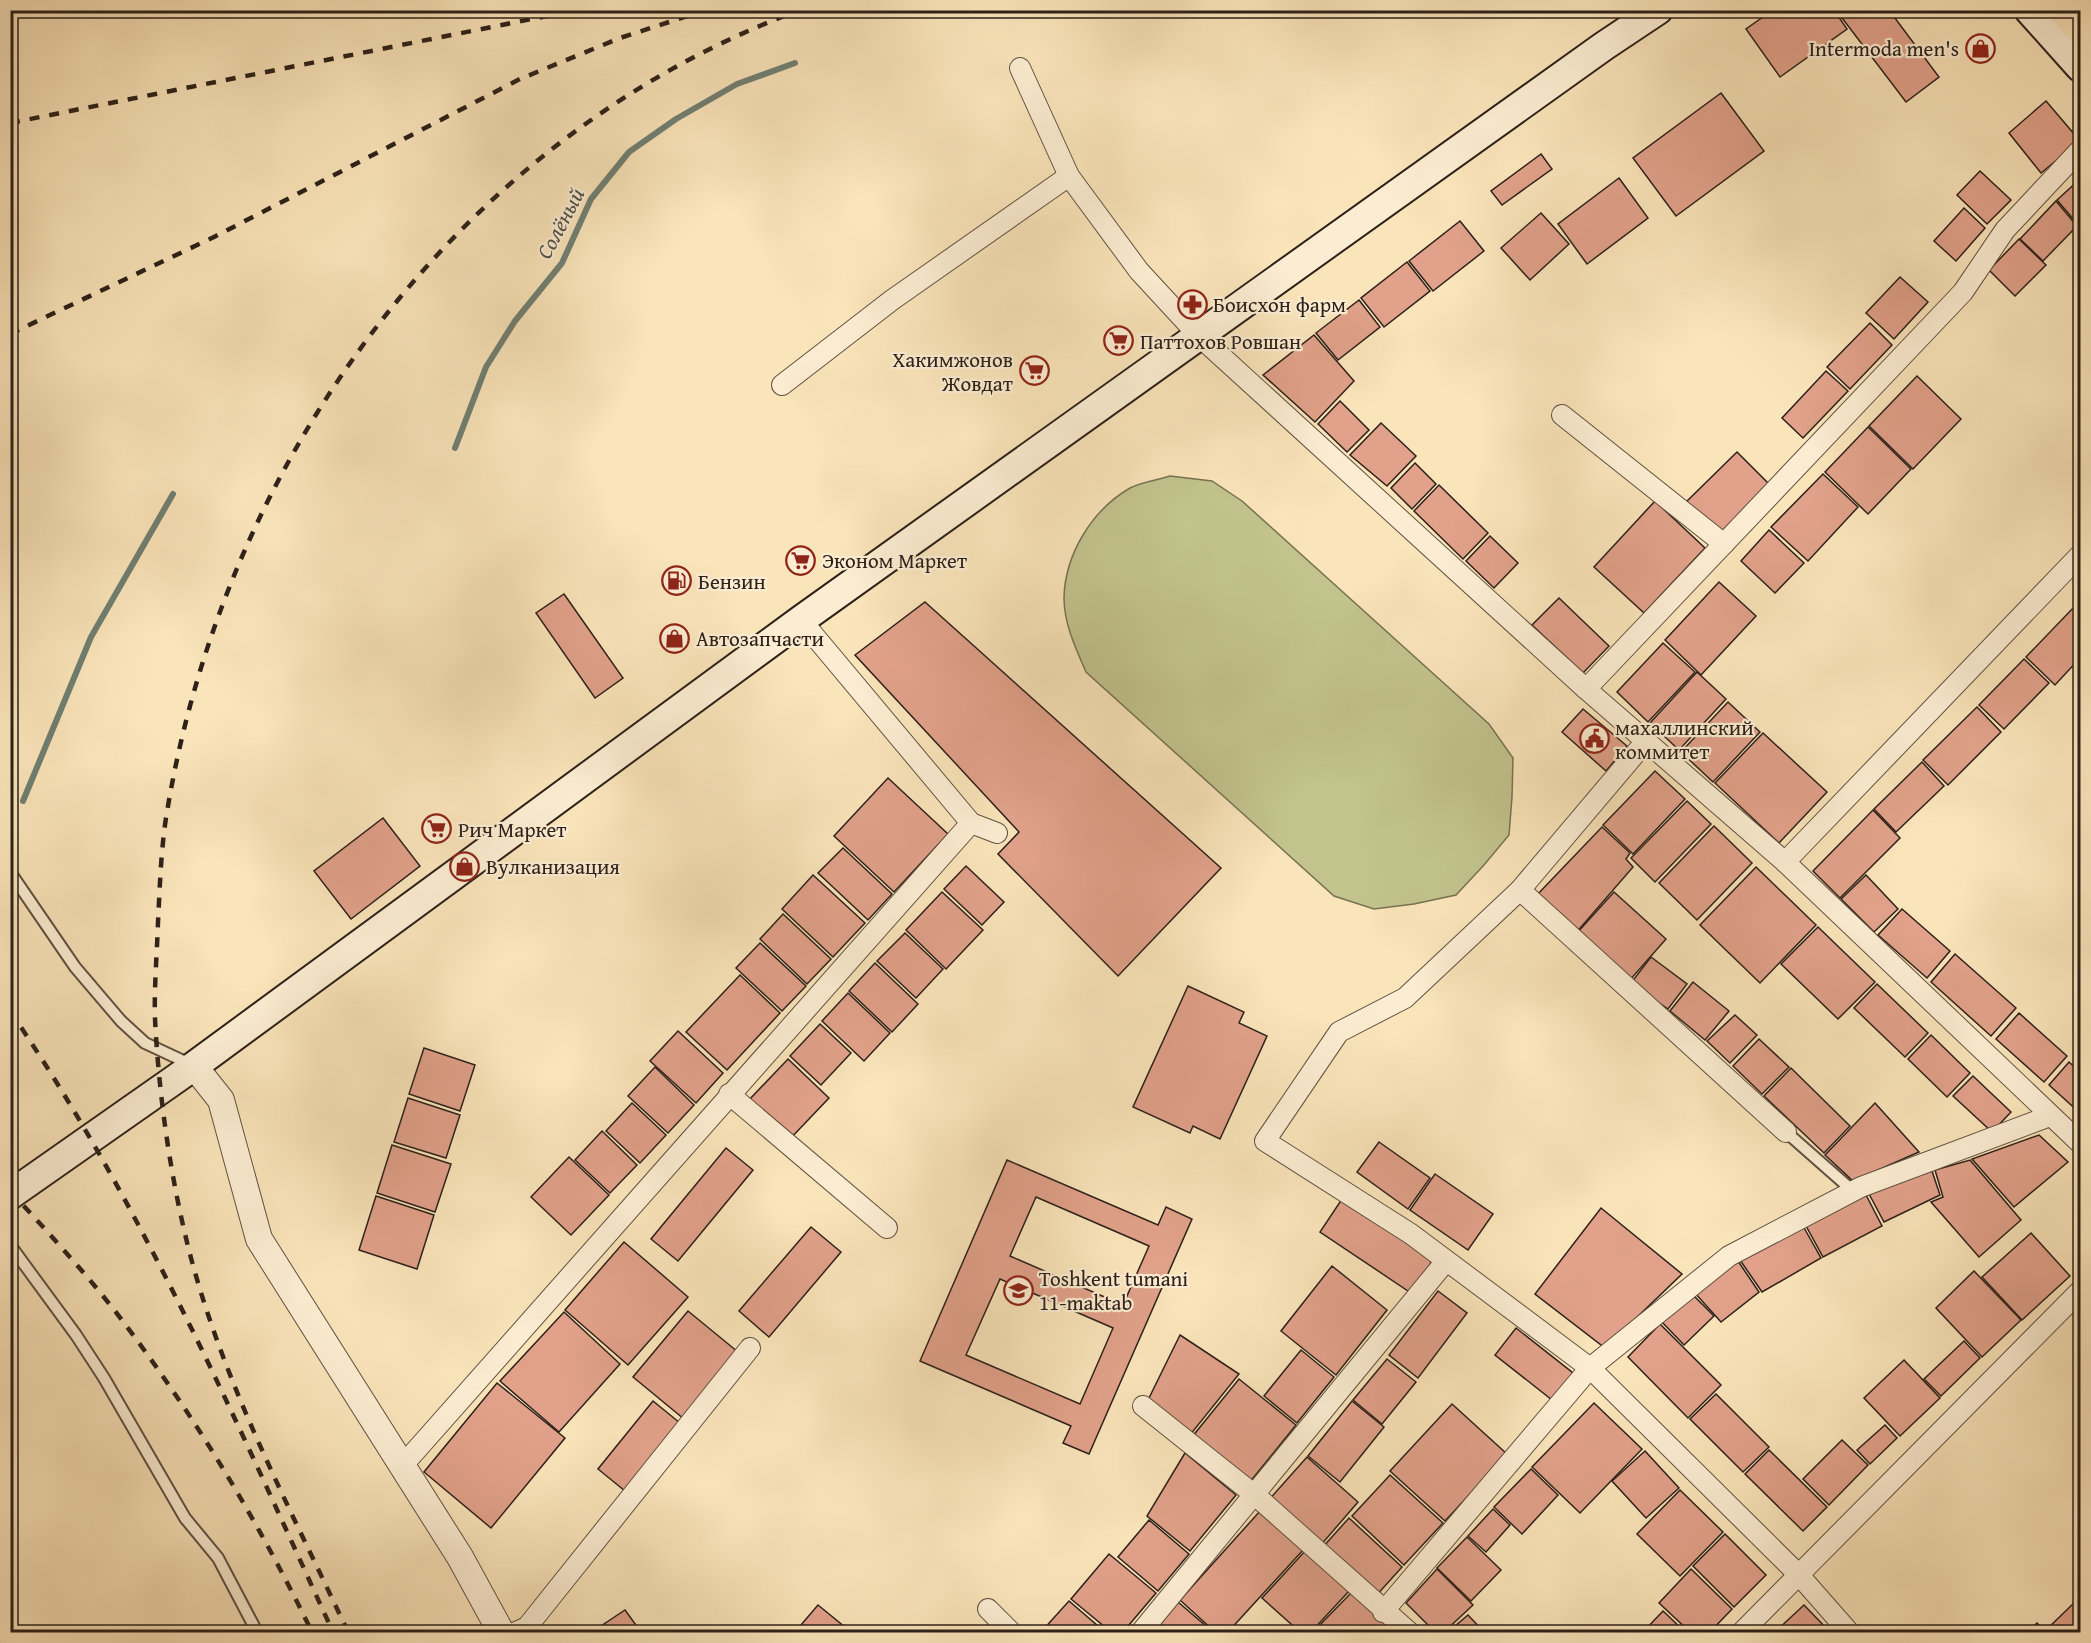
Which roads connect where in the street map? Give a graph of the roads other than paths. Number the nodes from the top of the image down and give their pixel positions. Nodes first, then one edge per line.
1 (1658, 10) edge
2 (2029, 10) edge
3 (2065, 10) edge
4 (2080, 27) edge
5 (2080, 67) edge
6 (1020, 68) dead end
7 (2080, 150) edge
8 (1069, 176) junction
9 (1199, 336) junction
10 (782, 385) dead end
11 (1562, 415) dead end
12 (1724, 544) junction
13 (2080, 555) edge
14 (801, 620) junction
15 (1586, 689) junction
16 (1646, 741) junction
17 (971, 822) junction
18 (997, 833) dead end
19 (1785, 862) junction
20 (10, 873) edge
21 (1520, 890) junction
22 (194, 1066) junction
23 (729, 1094) junction
24 (2050, 1116) junction
25 (1786, 1132) joint
26 (2080, 1143) edge
27 (1852, 1191) junction
28 (10, 1195) edge
29 (887, 1228) dead end
30 (10, 1245) edge
31 (1446, 1261) junction
32 (2080, 1291) edge
33 (750, 1348) dead end
34 (1590, 1368) junction
35 (1143, 1406) dead end
36 (403, 1465) junction
37 (1256, 1496) junction
38 (1798, 1575) junction
39 (988, 1609) dead end
40 (1383, 1612) junction
41 (257, 1632) edge
42 (501, 1632) edge
43 (516, 1632) edge
44 (1011, 1632) edge
45 (1141, 1632) edge
46 (1409, 1632) edge
47 (1742, 1632) edge
48 (1849, 1632) edge

1 - 9 main road
2 - 5 main road
3 - 4 main road
6 - 8 street
7 - 12 street
8 - 9 street
8 - 10 street
9 - 14 main road
9 - 15 street
11 - 12 street
12 - 15 street
13 - 19 street
14 - 17 street
14 - 22 main road
15 - 16 street
16 - 19 street
16 - 21 street
17 - 18 street
17 - 23 street
19 - 24 street
20 - 22 lane
21 - 25 street
21 - 31 street
22 - 28 main road
22 - 36 street
23 - 29 street
23 - 36 street
24 - 26 street
24 - 27 street
25 - 27 lane
27 - 34 street
30 - 41 lane
31 - 34 street
31 - 37 street
32 - 38 street
33 - 43 street
34 - 38 street
34 - 40 street
35 - 37 street
36 - 42 street
37 - 40 street
37 - 45 street
38 - 47 street
38 - 48 street
39 - 44 street
40 - 46 street

